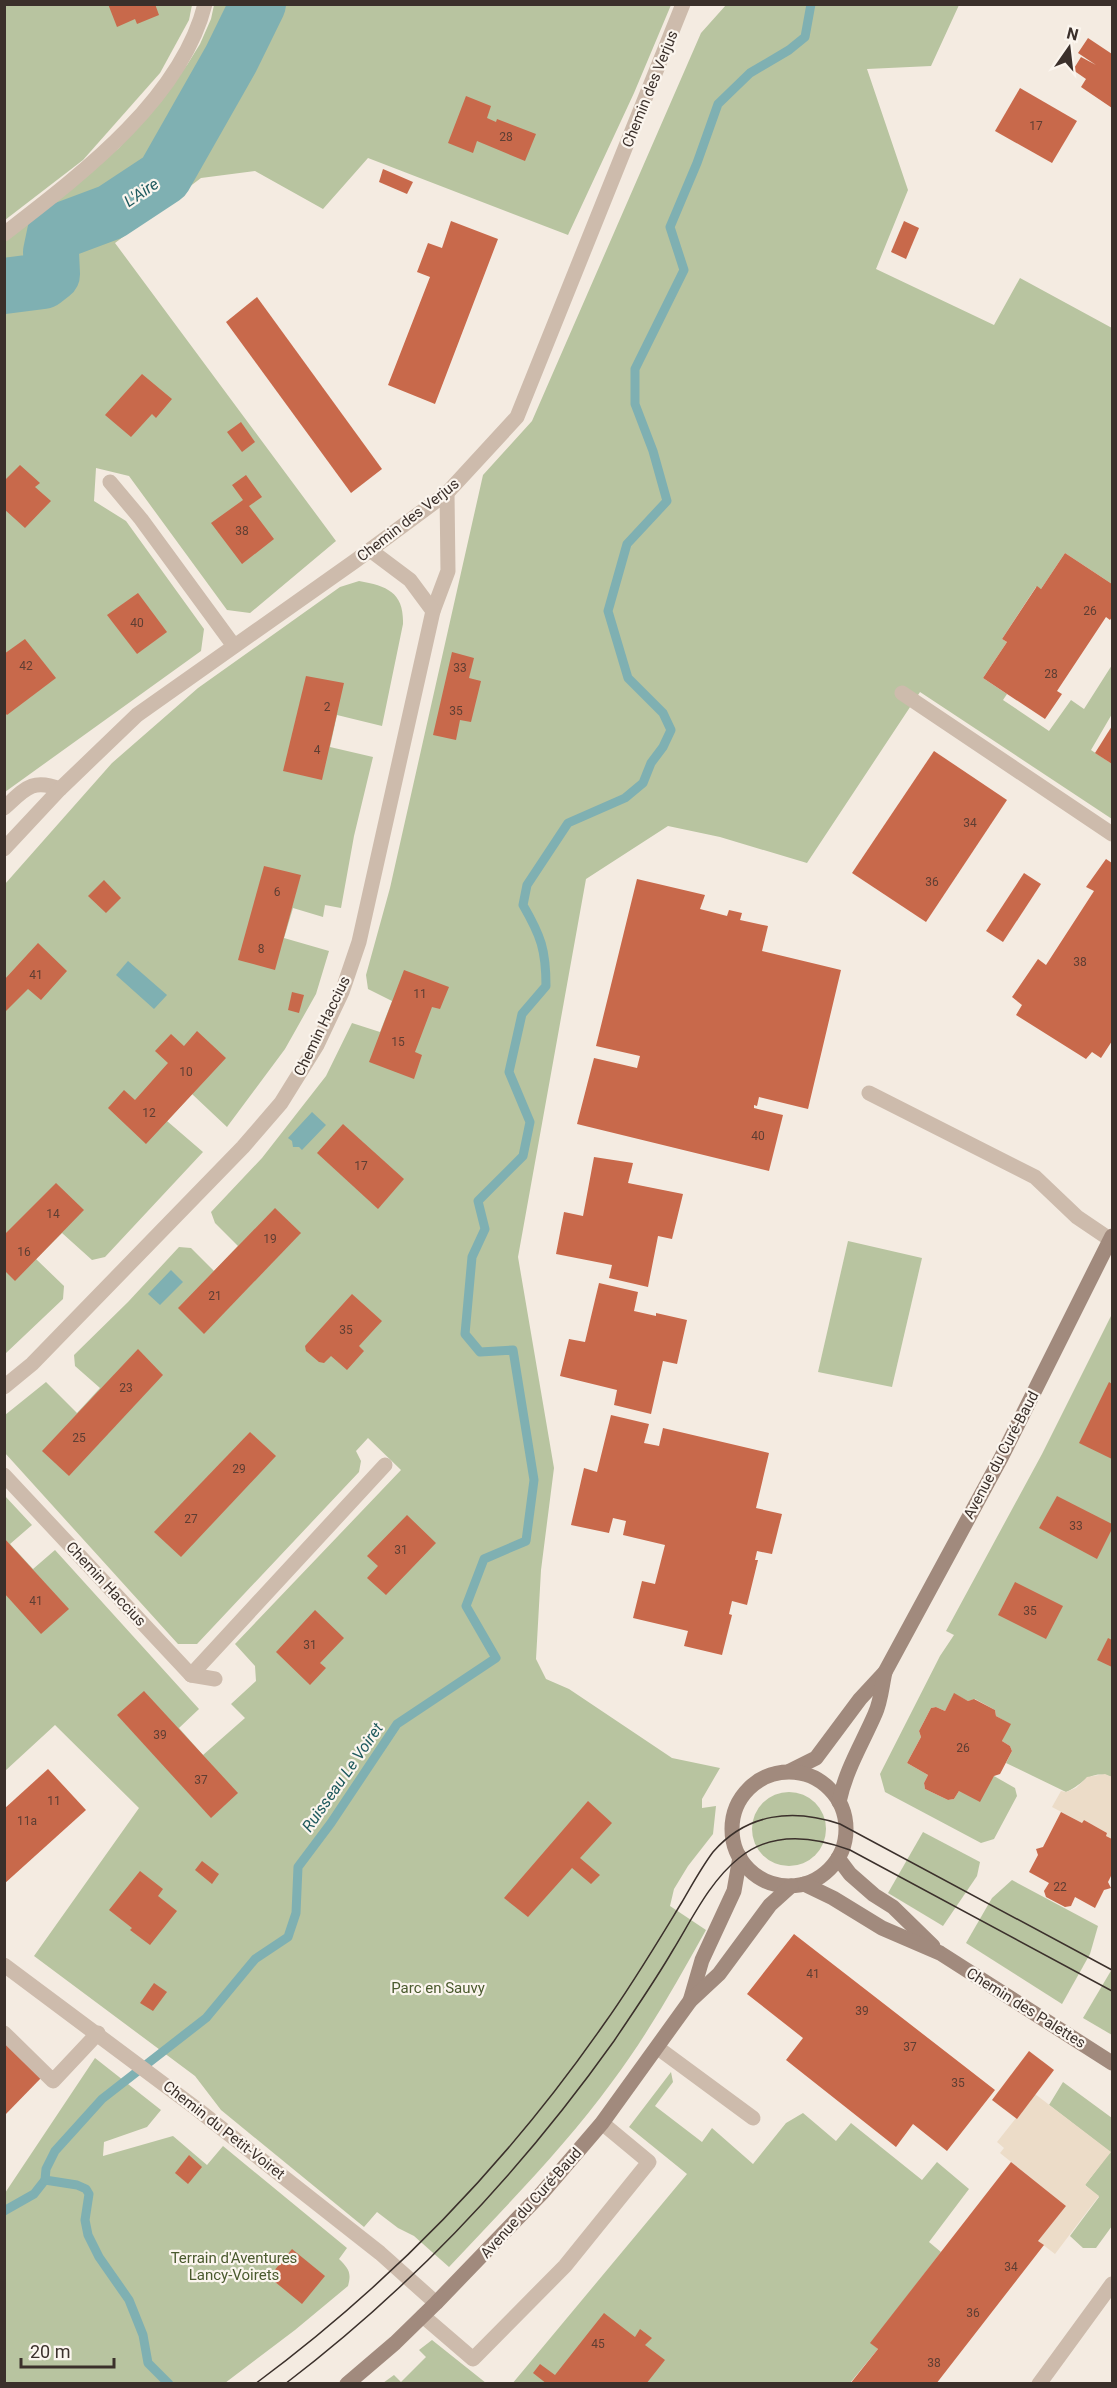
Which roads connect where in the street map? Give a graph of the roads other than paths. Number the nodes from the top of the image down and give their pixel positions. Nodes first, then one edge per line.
1 (205, 4) edge
2 (683, 4) edge
3 (4, 234) edge
4 (110, 482) dead end
5 (447, 492) junction
6 (370, 550) junction
7 (434, 611) junction
8 (234, 646) junction
9 (902, 693) dead end
10 (60, 789) junction
11 (4, 808) edge
12 (1113, 834) edge
13 (4, 849) edge
14 (869, 1093) dead end
15 (1112, 1238) edge
16 (4, 1387) edge
17 (385, 1465) dead end
18 (4, 1474) edge
19 (885, 1672) junction
20 (191, 1675) junction
21 (214, 1679) dead end
22 (790, 1771) junction
23 (839, 1802) junction
24 (740, 1857) junction
25 (838, 1858) junction
26 (797, 1885) junction
27 (940, 1953) junction
28 (4, 1965) edge
29 (690, 2001) junction
30 (4, 2033) edge
31 (104, 2038) junction
32 (658, 2048) junction
33 (1113, 2063) edge
34 (753, 2118) dead end
35 (602, 2123) junction
36 (1113, 2284) edge
37 (436, 2303) junction
38 (423, 2316) junction
39 (347, 2384) edge
40 (1038, 2384) edge

1 - 3 street
2 - 5 street, Chemin des Verjus
4 - 8 street
5 - 6 street, Chemin des Verjus
5 - 7 street, Chemin Haccius
6 - 7 street
6 - 8 street, Chemin des Verjus
7 - 16 street, Chemin Haccius
8 - 10 street, Chemin des Verjus
9 - 12 street
10 - 11 street
10 - 13 street, Chemin des Verjus
14 - 15 street
15 - 19 street, Avenue du Curé-Baud
17 - 20 street
18 - 20 street, Chemin Haccius
19 - 22 street, Avenue du Curé-Baud
19 - 23 street, Avenue du Curé-Baud
20 - 21 street
22 - 23 street
22 - 24 street
23 - 25 street
24 - 26 street
24 - 29 street, Avenue du Curé-Baud
25 - 26 street
25 - 27 street, Chemin des Palettes
26 - 27 street, Chemin des Palettes
26 - 29 street, Avenue du Curé-Baud
27 - 33 street, Chemin des Palettes
28 - 31 street, Chemin du Petit-Voiret
29 - 32 street, Avenue du Curé-Baud
30 - 31 street
31 - 37 street, Chemin du Petit-Voiret
32 - 34 street
32 - 35 street, Avenue du Curé-Baud
35 - 37 street, Avenue du Curé-Baud
35 - 38 street
36 - 40 street
37 - 38 street, Avenue du Curé-Baud
38 - 39 street, Avenue du Curé-Baud

